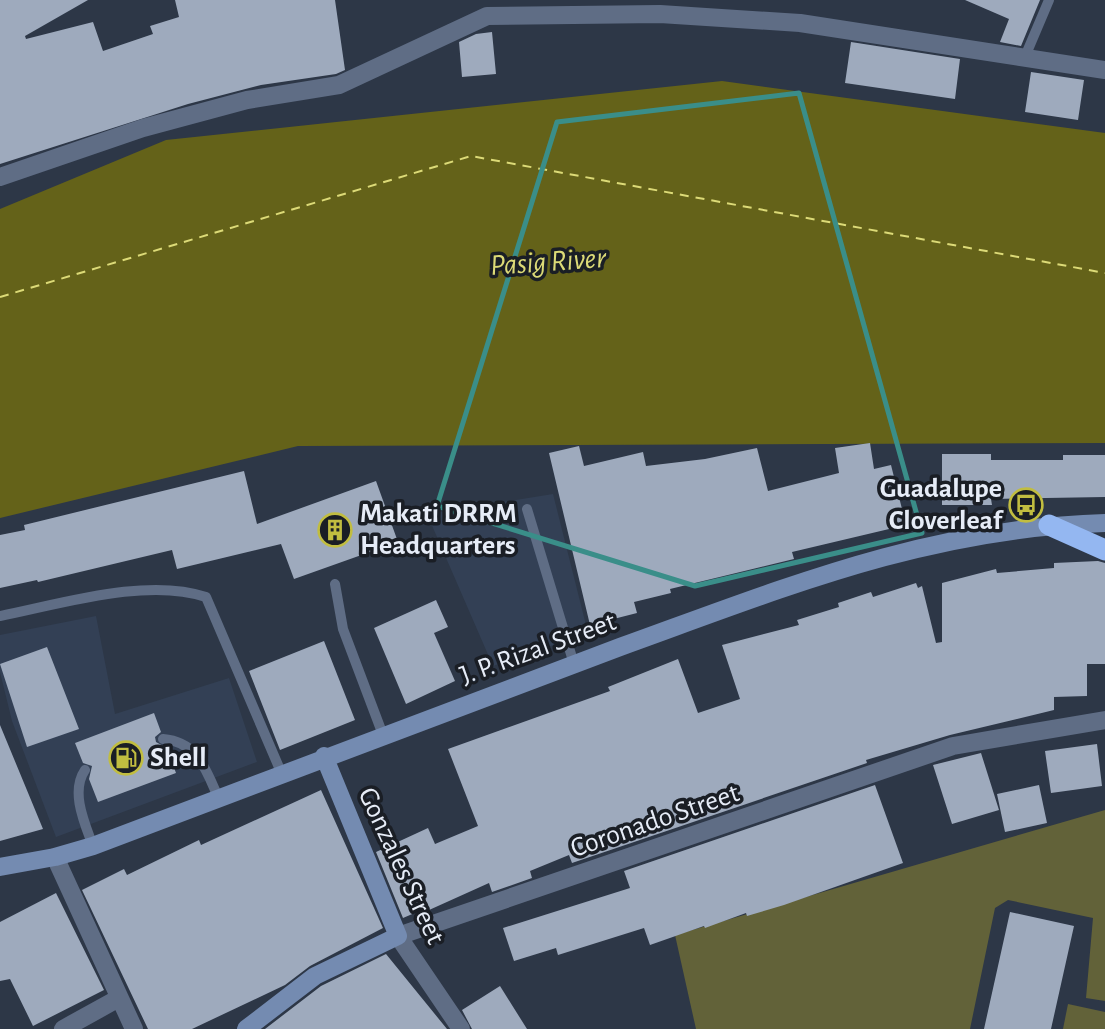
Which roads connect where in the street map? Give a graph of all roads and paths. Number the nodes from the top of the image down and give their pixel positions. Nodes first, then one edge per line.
1 (1049, 0) edge
2 (485, 8) edge
3 (1024, 60) junction
4 (1105, 71) edge
5 (0, 177) edge
6 (527, 509) dead end
7 (1105, 523) edge
8 (1049, 525) junction
9 (1105, 550) edge
10 (335, 584) dead end
11 (0, 616) edge
12 (574, 664) junction
13 (1105, 720) edge
14 (383, 735) junction
15 (163, 739) dead end
16 (324, 757) junction
17 (85, 770) dead end
18 (281, 772) junction
19 (219, 799) junction
20 (93, 846) junction
21 (55, 858) junction
22 (0, 867) edge
23 (398, 936) junction
24 (118, 998) junction
25 (63, 1029) edge
26 (134, 1029) edge
27 (246, 1029) edge
28 (461, 1029) edge

1 - 3 lane
2 - 3 street
2 - 5 street
3 - 4 street
6 - 12 lane
7 - 8 main road, J. P. Rizal Street
8 - 9 highway
8 - 12 main road, J. P. Rizal Street
10 - 14 lane
11 - 18 lane
12 - 14 main road, J. P. Rizal Street
13 - 23 street, Coronado Street
14 - 16 main road, J. P. Rizal Street
15 - 19 lane
16 - 18 main road, J. P. Rizal Street
16 - 23 main road, Gonzales Street
17 - 20 lane
18 - 19 main road, J. P. Rizal Street
19 - 20 main road, J. P. Rizal Street
20 - 21 main road, J. P. Rizal Street
21 - 22 main road, J. P. Rizal Street
21 - 24 street
23 - 27 main road, Coronado Street
23 - 28 street, Gonzales Street
24 - 25 street
24 - 26 street

